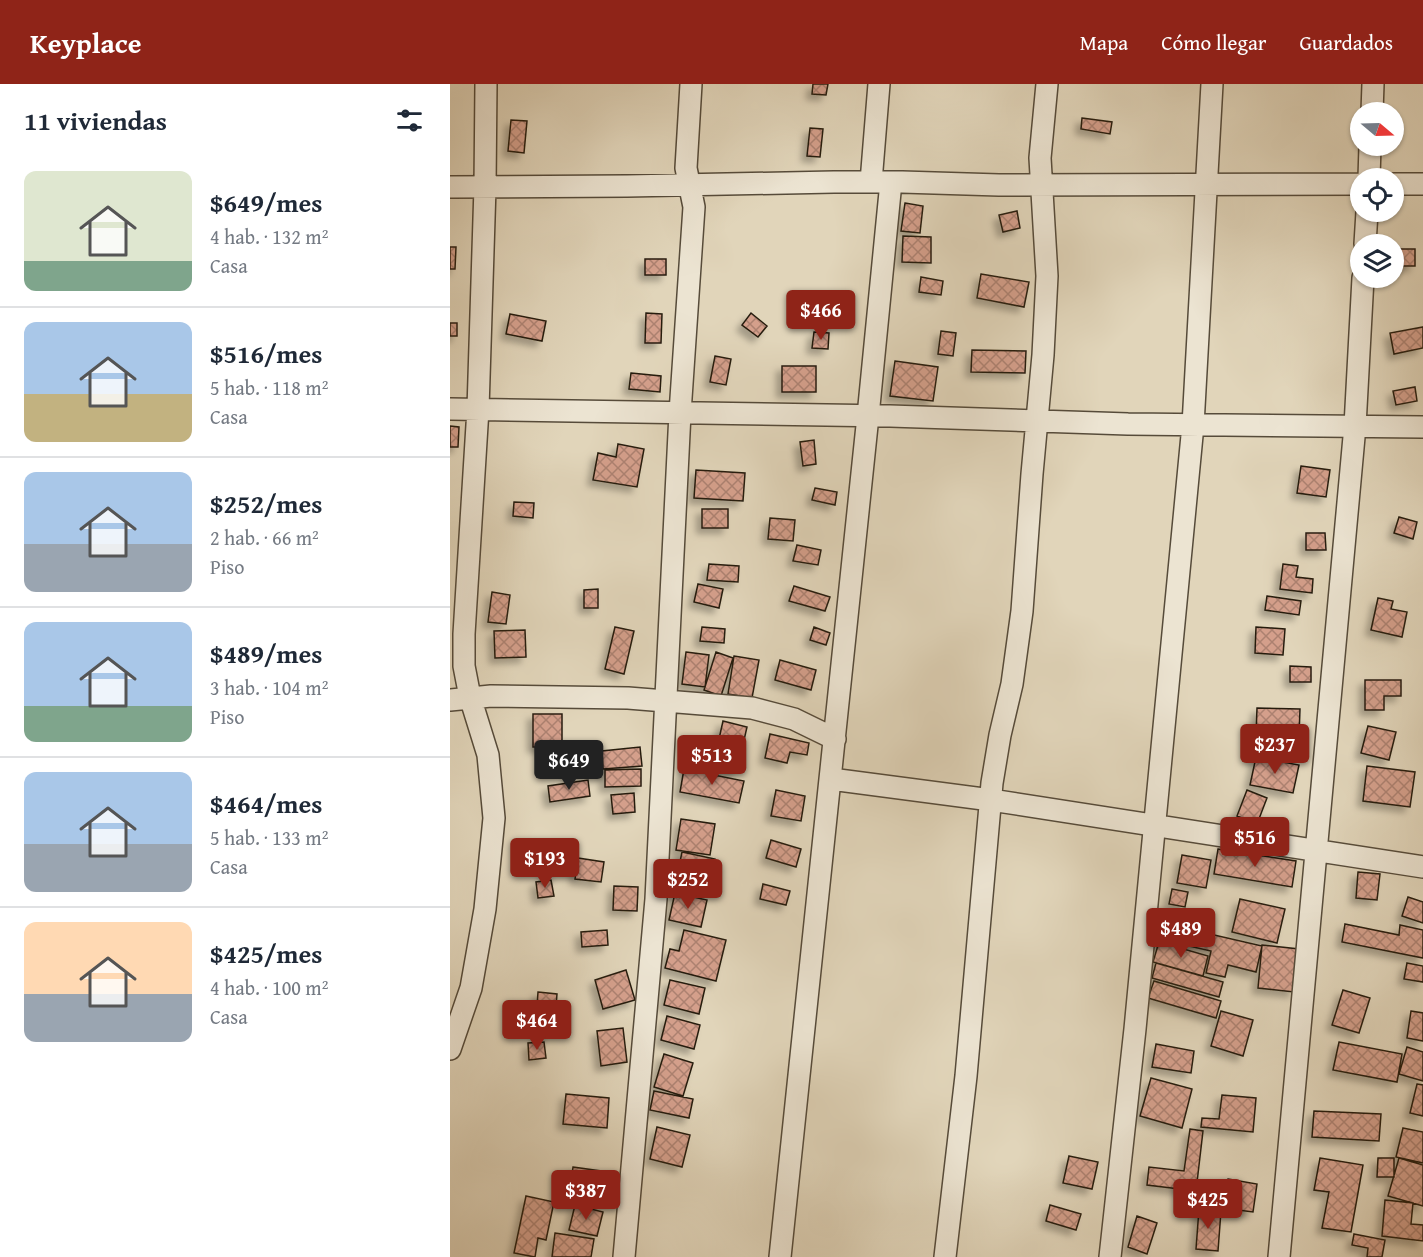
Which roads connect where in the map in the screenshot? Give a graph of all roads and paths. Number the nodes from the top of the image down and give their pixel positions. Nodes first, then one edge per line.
1 (486, 84) edge
2 (691, 84) edge
3 (879, 84) edge
4 (1047, 84) edge
5 (1212, 84) edge
6 (1374, 84) edge
7 (1373, 102) edge
8 (881, 182) junction
9 (1206, 183) junction
10 (1041, 184) junction
11 (1350, 184) edge
12 (1404, 184) edge
13 (1423, 184) edge
14 (689, 185) junction
15 (450, 187) edge
16 (485, 187) junction
17 (1362, 288) edge
18 (450, 409) edge
19 (478, 409) junction
20 (680, 413) junction
21 (868, 416) junction
22 (1037, 421) junction
23 (1193, 425) junction
24 (1355, 426) junction
25 (1423, 427) edge
26 (460, 699) edge
27 (666, 700) junction
28 (835, 739) junction
29 (831, 779) junction
30 (991, 800) junction
31 (1155, 825) junction
32 (1316, 850) junction
33 (1423, 867) edge
34 (450, 1049) edge
35 (624, 1257) edge
36 (780, 1257) edge
37 (945, 1257) edge
38 (1110, 1257) edge
39 (1279, 1257) edge

1 - 16 street
2 - 14 street
3 - 8 street
4 - 10 street
5 - 9 street
6 - 7 street
8 - 10 street
8 - 14 street
8 - 21 street
9 - 10 street
9 - 11 street
9 - 23 street
10 - 22 street
12 - 13 street
14 - 16 street
14 - 20 street
15 - 16 street
16 - 19 street
17 - 24 street
18 - 19 street
19 - 20 street
19 - 26 street
20 - 21 street
20 - 27 street
21 - 22 street
21 - 28 street
22 - 23 street
22 - 30 street
23 - 24 street
23 - 31 street
24 - 25 street
24 - 32 street
26 - 27 street
26 - 34 street
27 - 28 street
27 - 35 street
28 - 29 street
29 - 30 street
29 - 36 street
30 - 31 street
30 - 37 street
31 - 32 street
31 - 38 street
32 - 33 street
32 - 39 street

